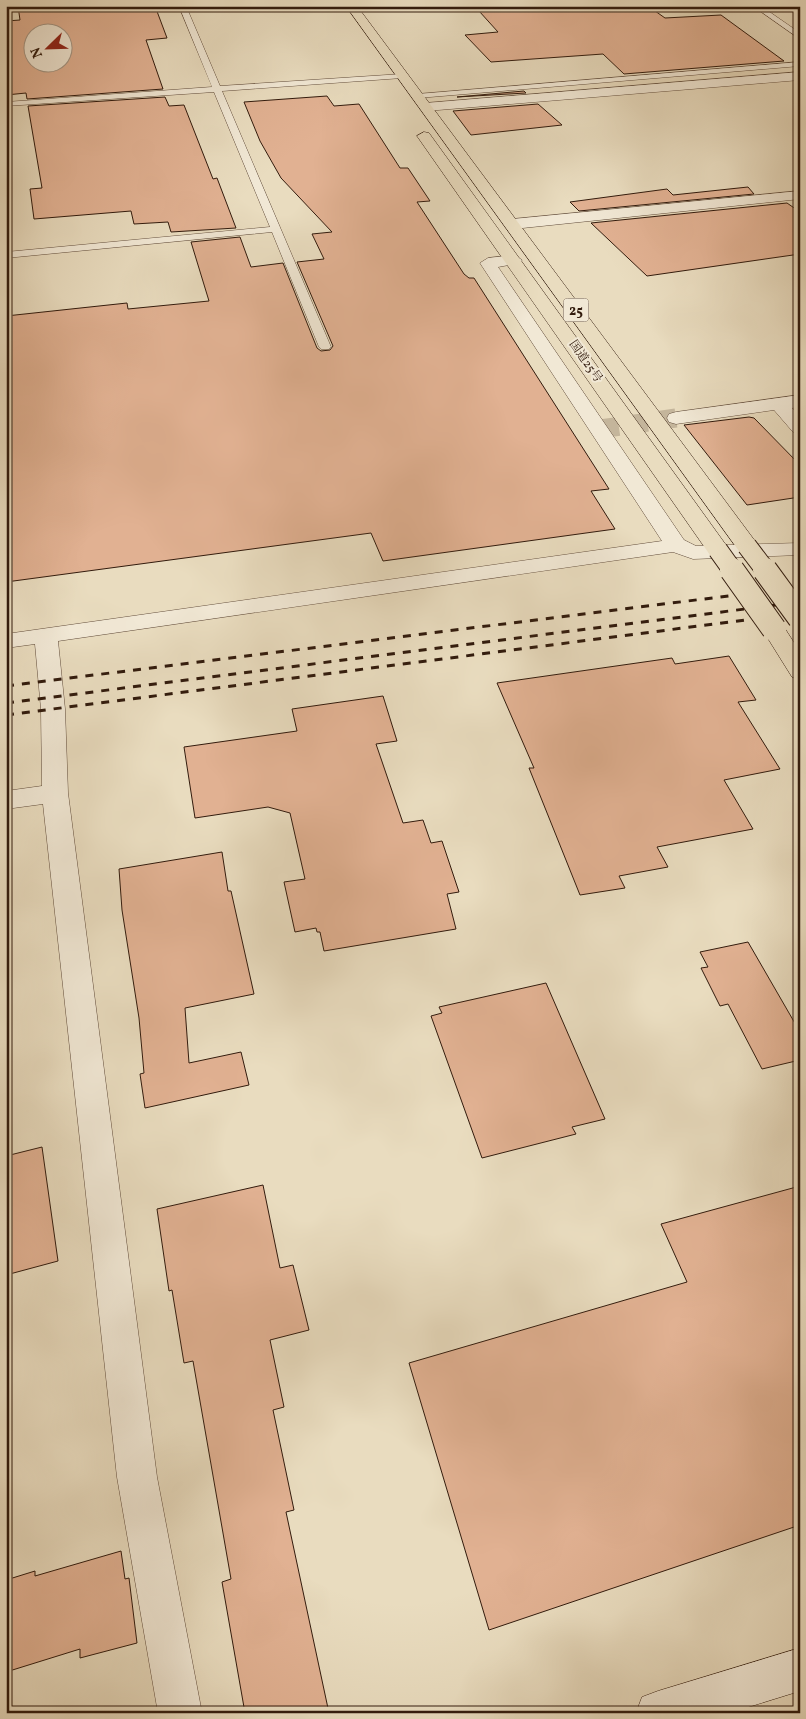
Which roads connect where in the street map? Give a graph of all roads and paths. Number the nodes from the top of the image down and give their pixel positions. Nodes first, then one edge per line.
1 (182, 6) edge
2 (351, 6) edge
3 (756, 6) edge
4 (800, 36) edge
5 (800, 64) edge
6 (378, 73) junction
7 (402, 76) junction
8 (800, 76) edge
9 (218, 88) junction
10 (393, 93) dead end
11 (422, 101) junction
12 (6, 104) edge
13 (416, 125) dead end
14 (800, 195) edge
15 (513, 224) junction
16 (274, 229) junction
17 (6, 255) edge
18 (514, 260) junction
19 (324, 347) dead end
20 (800, 401) edge
21 (779, 405) junction
22 (676, 418) tunnel mouth
23 (800, 428) edge
24 (676, 545) junction
25 (800, 549) edge
26 (800, 618) edge
27 (46, 636) junction
28 (6, 641) edge
29 (800, 672) edge
30 (55, 793) junction
31 (6, 800) edge
32 (800, 1669) edge
33 (180, 1713) edge
34 (658, 1713) edge

1 - 9 lane
2 - 7 highway, 国道25号 / 25
3 - 4 lane
5 - 11 lane
6 - 7 lane
6 - 9 lane
6 - 10 highway
7 - 11 highway, 国道25号 / 25
8 - 11 street
9 - 12 lane
9 - 16 lane
11 - 15 highway, 国道25号 / 25
13 - 18 highway, 国道25号 / 25
14 - 15 street
15 - 26 highway, 国道25号 / 25, bridge
16 - 17 lane
16 - 19 lane
18 - 24 street
18 - 29 highway, 国道25号 / 25, bridge
20 - 21 street
21 - 22 street
21 - 23 street
24 - 25 street
24 - 27 street
27 - 28 street
27 - 30 street
30 - 31 street
30 - 33 street
32 - 34 street

